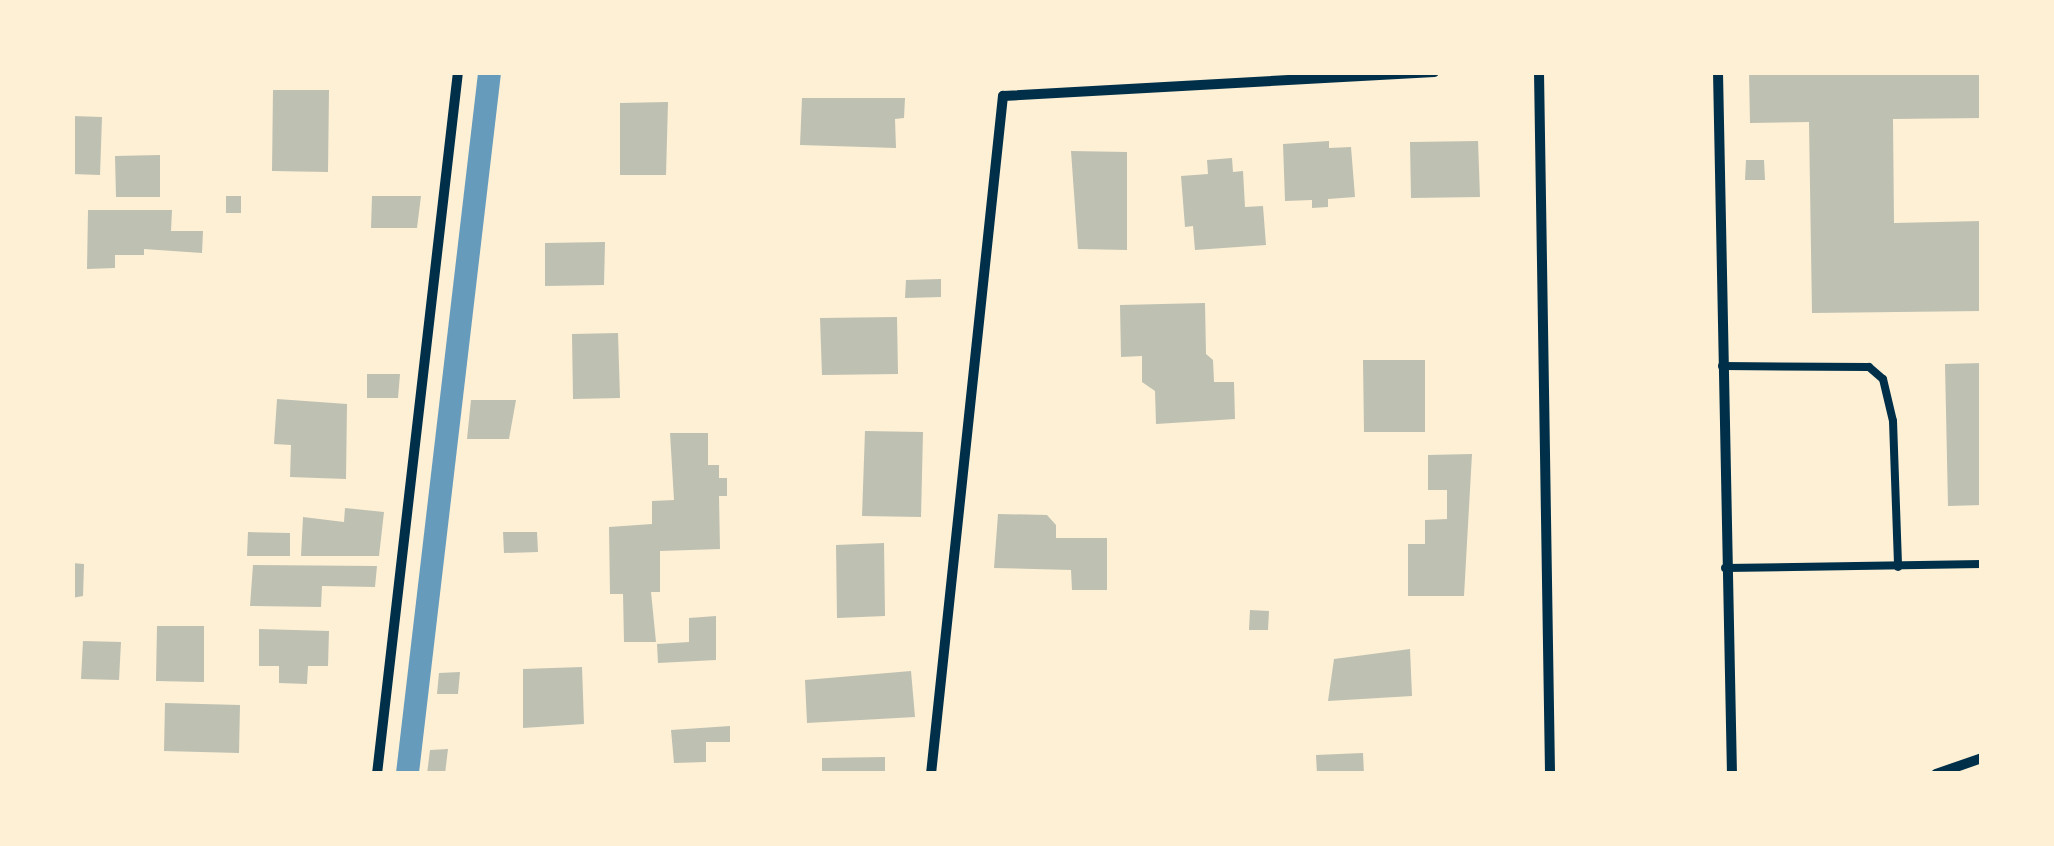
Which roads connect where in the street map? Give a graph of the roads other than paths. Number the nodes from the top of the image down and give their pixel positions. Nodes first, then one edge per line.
1 (458, 72) edge
2 (1434, 72) edge
3 (1539, 72) edge
4 (1718, 72) edge
5 (1722, 366) junction
6 (1982, 564) edge
7 (1898, 567) junction
8 (1725, 568) junction
9 (1982, 758) edge
10 (377, 774) edge
11 (931, 774) edge
12 (1550, 774) edge
13 (1732, 774) edge
14 (1936, 774) edge

1 - 10 street
2 - 11 street
3 - 12 street
4 - 5 street
5 - 7 lane
5 - 8 street
6 - 7 lane
7 - 8 lane
8 - 13 street
9 - 14 street

